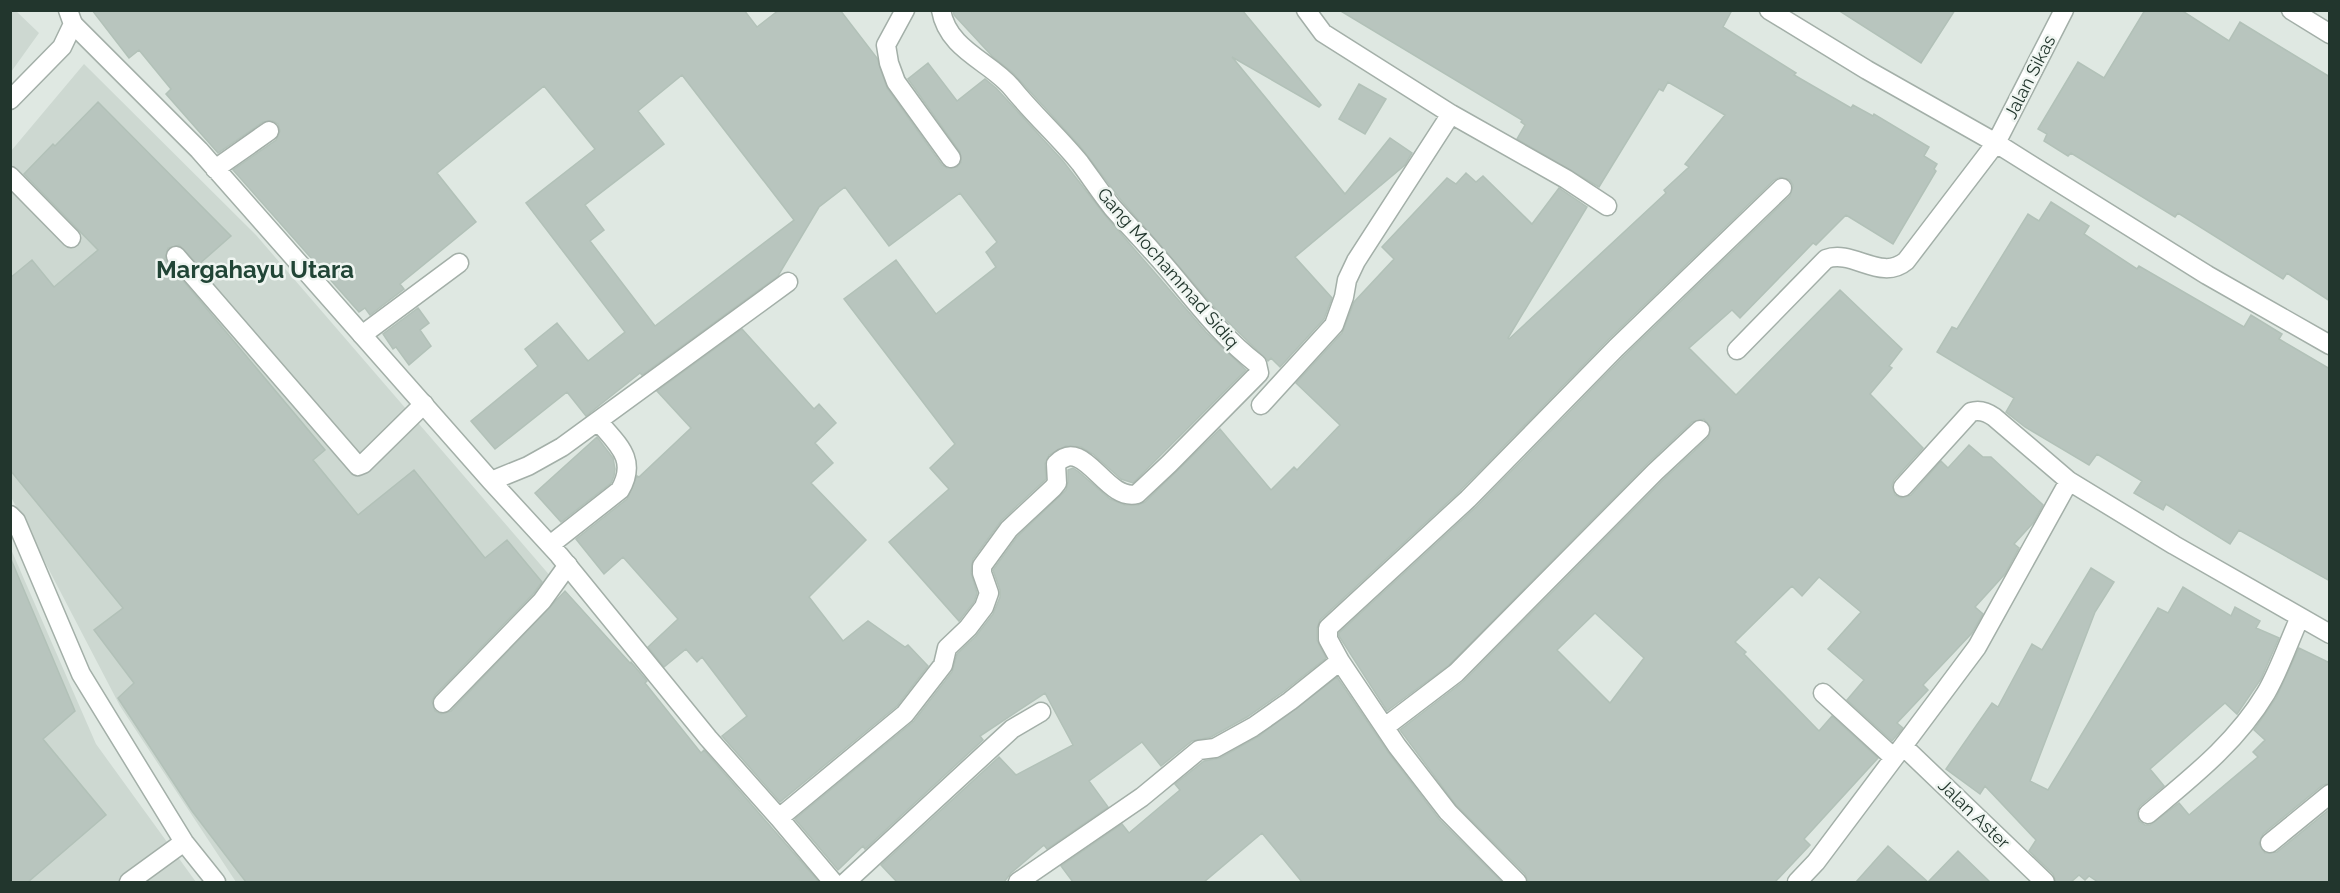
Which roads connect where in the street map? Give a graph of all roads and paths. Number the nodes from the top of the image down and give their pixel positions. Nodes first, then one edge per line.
1 (905, 10) edge
2 (941, 10) edge
3 (1306, 10) edge
4 (1769, 10) edge
5 (2064, 10) edge
6 (2291, 10) edge
7 (71, 17) edge
8 (2330, 34) edge
9 (10, 100) edge
10 (1451, 114) junction
11 (269, 131) dead end
12 (1996, 143) junction
13 (951, 158) dead end
14 (215, 170) junction
15 (10, 176) edge
16 (1782, 188) dead end
17 (1606, 206) dead end
18 (71, 238) dead end
19 (176, 256) dead end
20 (459, 263) dead end
21 (788, 282) dead end
22 (362, 335) junction
23 (2330, 345) edge
24 (1737, 350) dead end
25 (424, 404) junction
26 (1261, 405) dead end
27 (598, 420) junction
28 (1700, 430) dead end
29 (491, 481) junction
30 (2069, 481) junction
31 (1903, 487) dead end
32 (10, 514) edge
33 (550, 544) junction
34 (568, 565) junction
35 (2300, 617) junction
36 (2330, 634) edge
37 (1340, 661) junction
38 (1823, 693) dead end
39 (443, 704) dead end
40 (1041, 712) dead end
41 (1385, 727) junction
42 (1899, 752) junction
43 (2330, 794) edge
44 (2148, 814) dead end
45 (779, 818) junction
46 (184, 842) junction
47 (2270, 843) dead end
48 (129, 882) edge
49 (216, 882) edge
50 (833, 882) edge
51 (846, 882) edge
52 (1018, 882) edge
53 (1517, 882) edge
54 (1797, 882) edge
55 (2045, 882) edge

1 - 13 street
2 - 45 street, Gang Mochammad Sidiq
3 - 10 street
4 - 12 street
5 - 12 street, Jalan Sikas
6 - 8 street
7 - 9 street
7 - 14 street
10 - 17 street
10 - 26 street
11 - 14 street
12 - 23 street
12 - 24 street, Jalan Sikas
14 - 22 street
15 - 18 street
16 - 37 street
19 - 25 street
20 - 22 street
21 - 27 street
22 - 25 street
25 - 29 street
27 - 29 street
27 - 33 street
28 - 41 street
29 - 33 street
30 - 31 street
30 - 35 street
30 - 42 street
32 - 46 street
33 - 34 street
34 - 39 street
34 - 45 street
35 - 36 street
35 - 44 street
37 - 41 street
37 - 52 street
38 - 42 street, Jalan Aster
40 - 51 street
41 - 53 street
42 - 54 street
42 - 55 street, Jalan Aster
43 - 47 street
45 - 50 street
46 - 48 street
46 - 49 street

